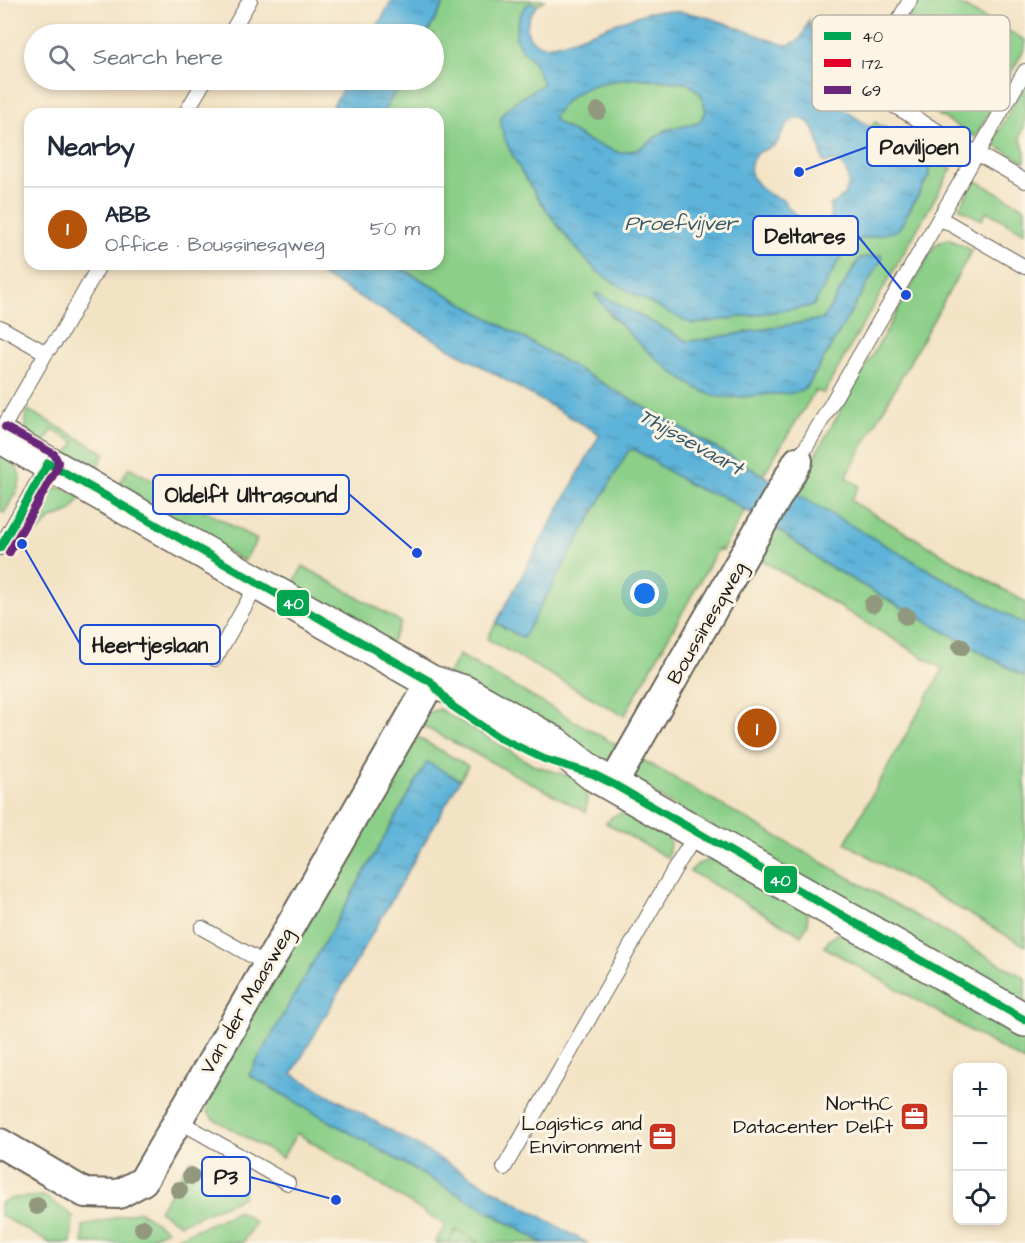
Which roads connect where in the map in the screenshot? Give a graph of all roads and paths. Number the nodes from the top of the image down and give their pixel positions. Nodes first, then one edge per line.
1 (250, 0) edge
2 (910, 0) edge
3 (902, 15) edge
4 (236, 24) edge
5 (1025, 71) edge
6 (199, 90) edge
7 (1010, 96) edge
8 (189, 108) edge
9 (903, 111) edge
10 (1001, 111) edge
11 (976, 153) junction
12 (1025, 181) edge
13 (940, 218) junction
14 (1025, 267) edge
15 (97, 270) edge
16 (0, 327) edge
17 (46, 353) junction
18 (0, 434) edge
19 (798, 461) joint
20 (48, 462) junction
21 (0, 548) edge
22 (258, 582) junction
23 (215, 659) dead end
24 (431, 682) junction
25 (603, 779) junction
26 (697, 832) junction
27 (202, 928) dead end
28 (268, 965) junction
29 (1025, 1020) edge
30 (179, 1121) junction
31 (0, 1143) edge
32 (504, 1168) dead end
33 (288, 1183) dead end

1 - 4 lane
2 - 3 lane
5 - 7 lane
6 - 8 lane
9 - 11 lane
10 - 11 lane
11 - 12 lane
11 - 13 lane
13 - 14 lane
13 - 19 lane
15 - 17 lane
16 - 17 lane
17 - 18 lane
18 - 20 street
19 - 25 street, Boussinesqweg
20 - 21 lane
20 - 22 street
22 - 23 lane
22 - 24 street
24 - 25 street
24 - 28 street, Van der Maasweg
25 - 26 street
26 - 29 street
26 - 32 lane
27 - 28 lane
28 - 30 street, Van der Maasweg
30 - 31 street, Van der Maasweg
30 - 33 lane

